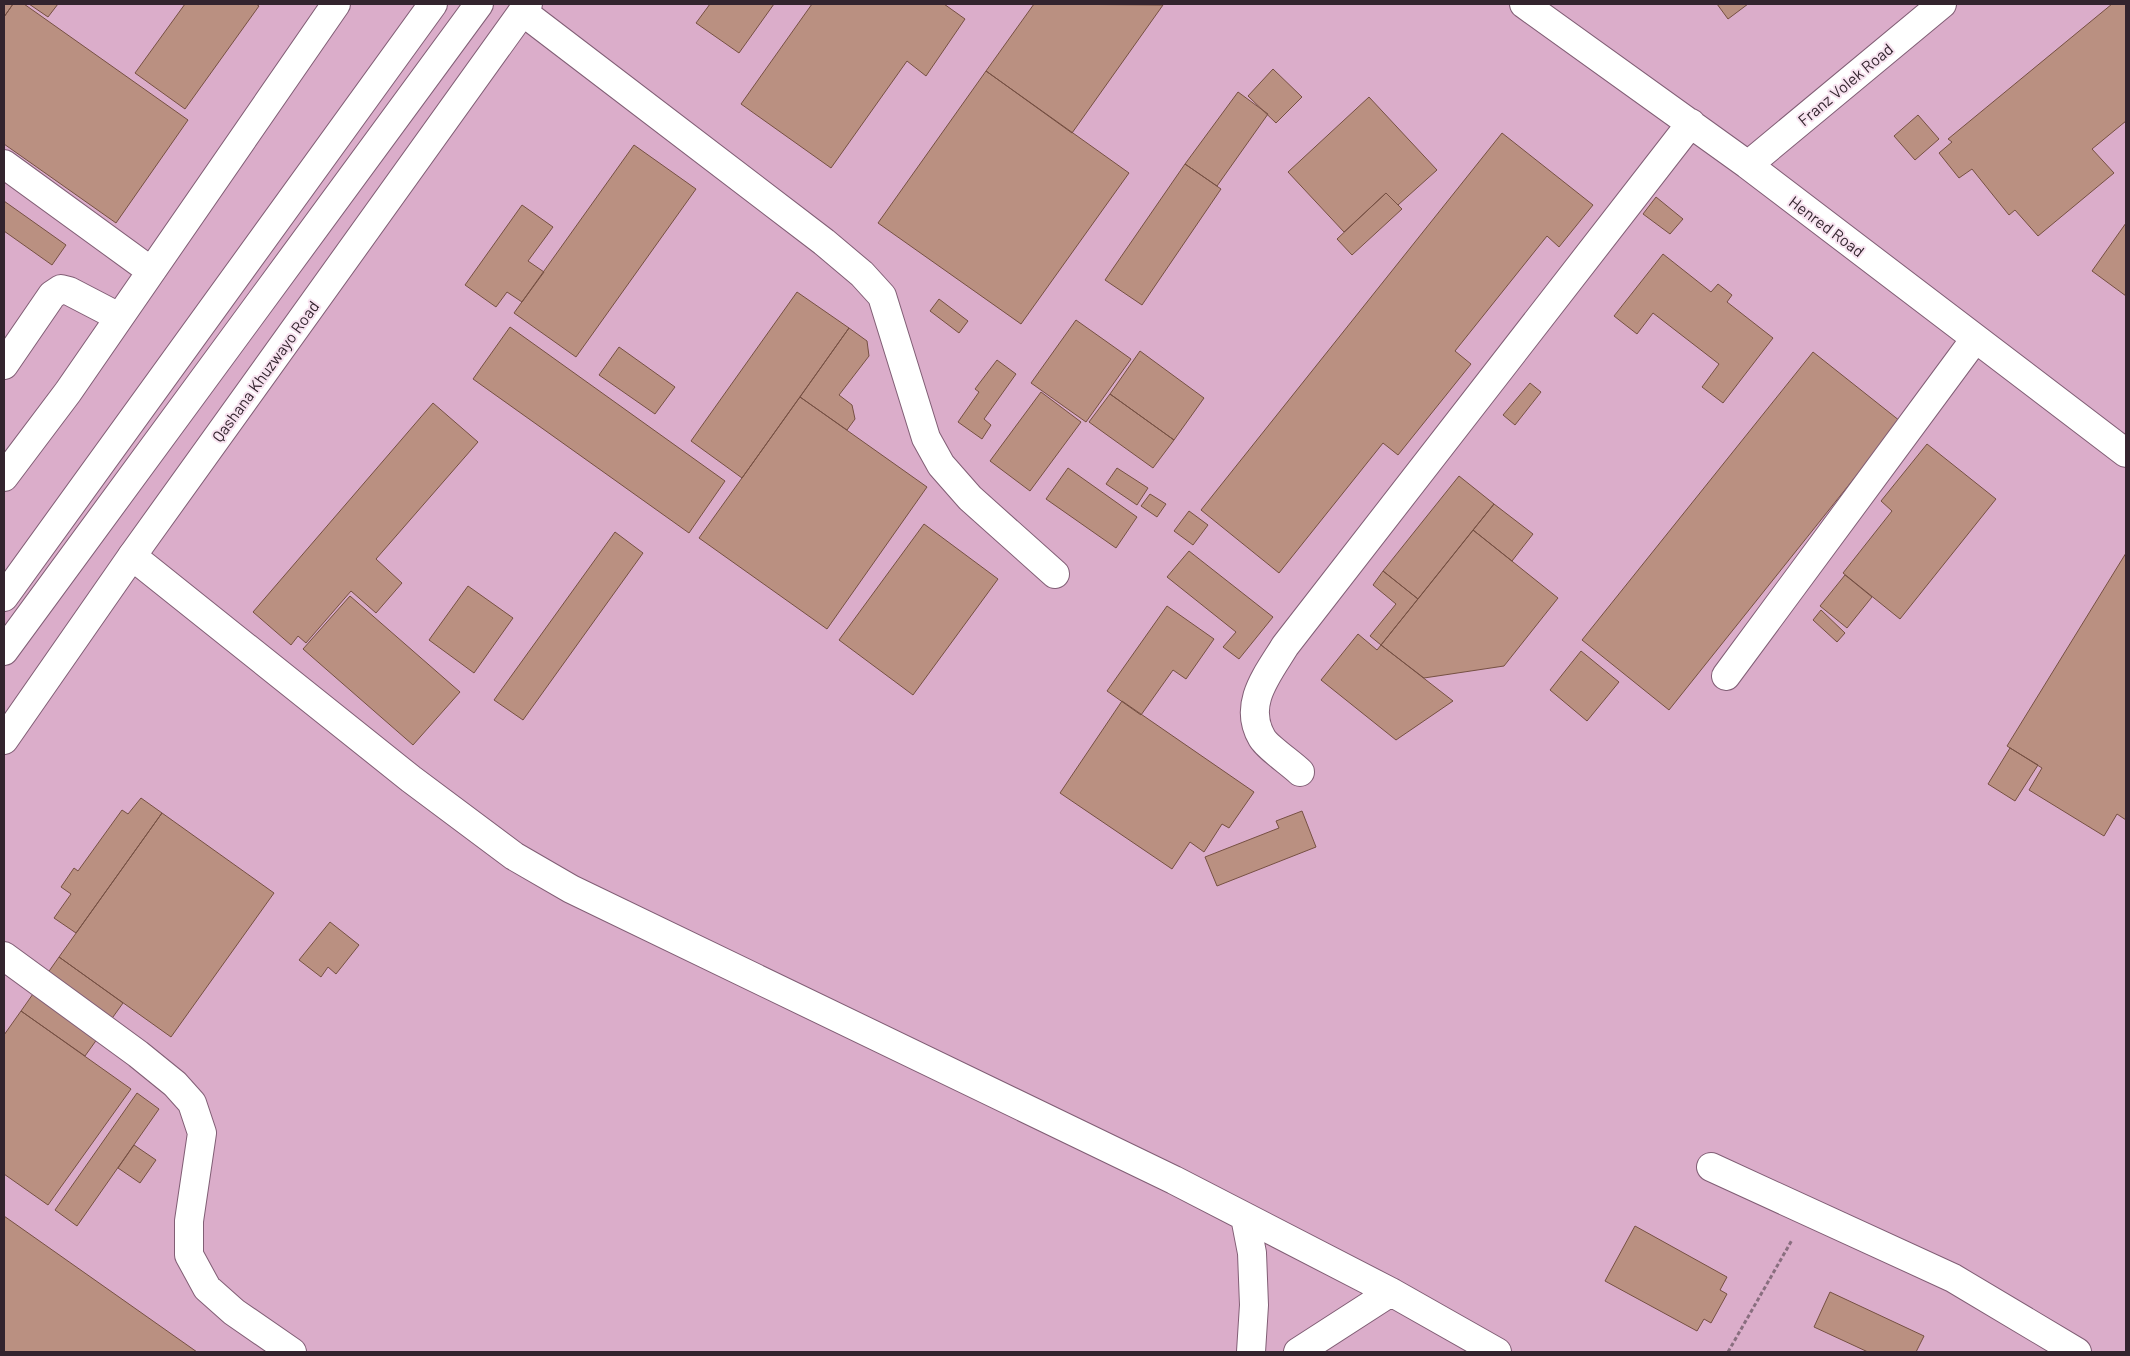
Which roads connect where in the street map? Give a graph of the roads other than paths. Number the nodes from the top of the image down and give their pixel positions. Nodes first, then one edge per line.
1 (336, 4) edge
2 (433, 4) edge
3 (479, 4) edge
4 (1524, 4) edge
5 (1942, 4) edge
6 (526, 8) edge
7 (1690, 123) junction
8 (4, 164) edge
9 (1748, 165) junction
10 (151, 271) junction
11 (119, 317) junction
12 (1976, 339) junction
13 (4, 365) edge
14 (2126, 453) edge
15 (4, 477) edge
16 (132, 556) junction
17 (1055, 574) dead end
18 (4, 597) edge
19 (4, 651) edge
20 (1726, 676) dead end
21 (4, 740) edge
22 (1300, 772) dead end
23 (4, 956) edge
24 (1711, 1167) dead end
25 (1245, 1217) junction
26 (1391, 1292) junction
27 (292, 1352) edge
28 (1251, 1352) edge
29 (1298, 1352) edge
30 (1498, 1352) edge
31 (2077, 1352) edge

1 - 10 main road
2 - 18 main road
3 - 19 main road
4 - 7 main road, Henred Road
5 - 9 main road, Franz Volek Road
6 - 16 main road, Qashana Khuzwayo Road
6 - 17 main road
7 - 9 main road, Henred Road
7 - 22 main road
8 - 10 main road
9 - 12 main road, Henred Road
10 - 11 main road
11 - 13 main road
11 - 15 main road
12 - 14 main road, Henred Road
12 - 20 main road
16 - 21 main road, Qashana Khuzwayo Road
16 - 25 main road
23 - 27 main road
24 - 31 main road
25 - 26 main road
25 - 28 main road
26 - 29 main road
26 - 30 main road

